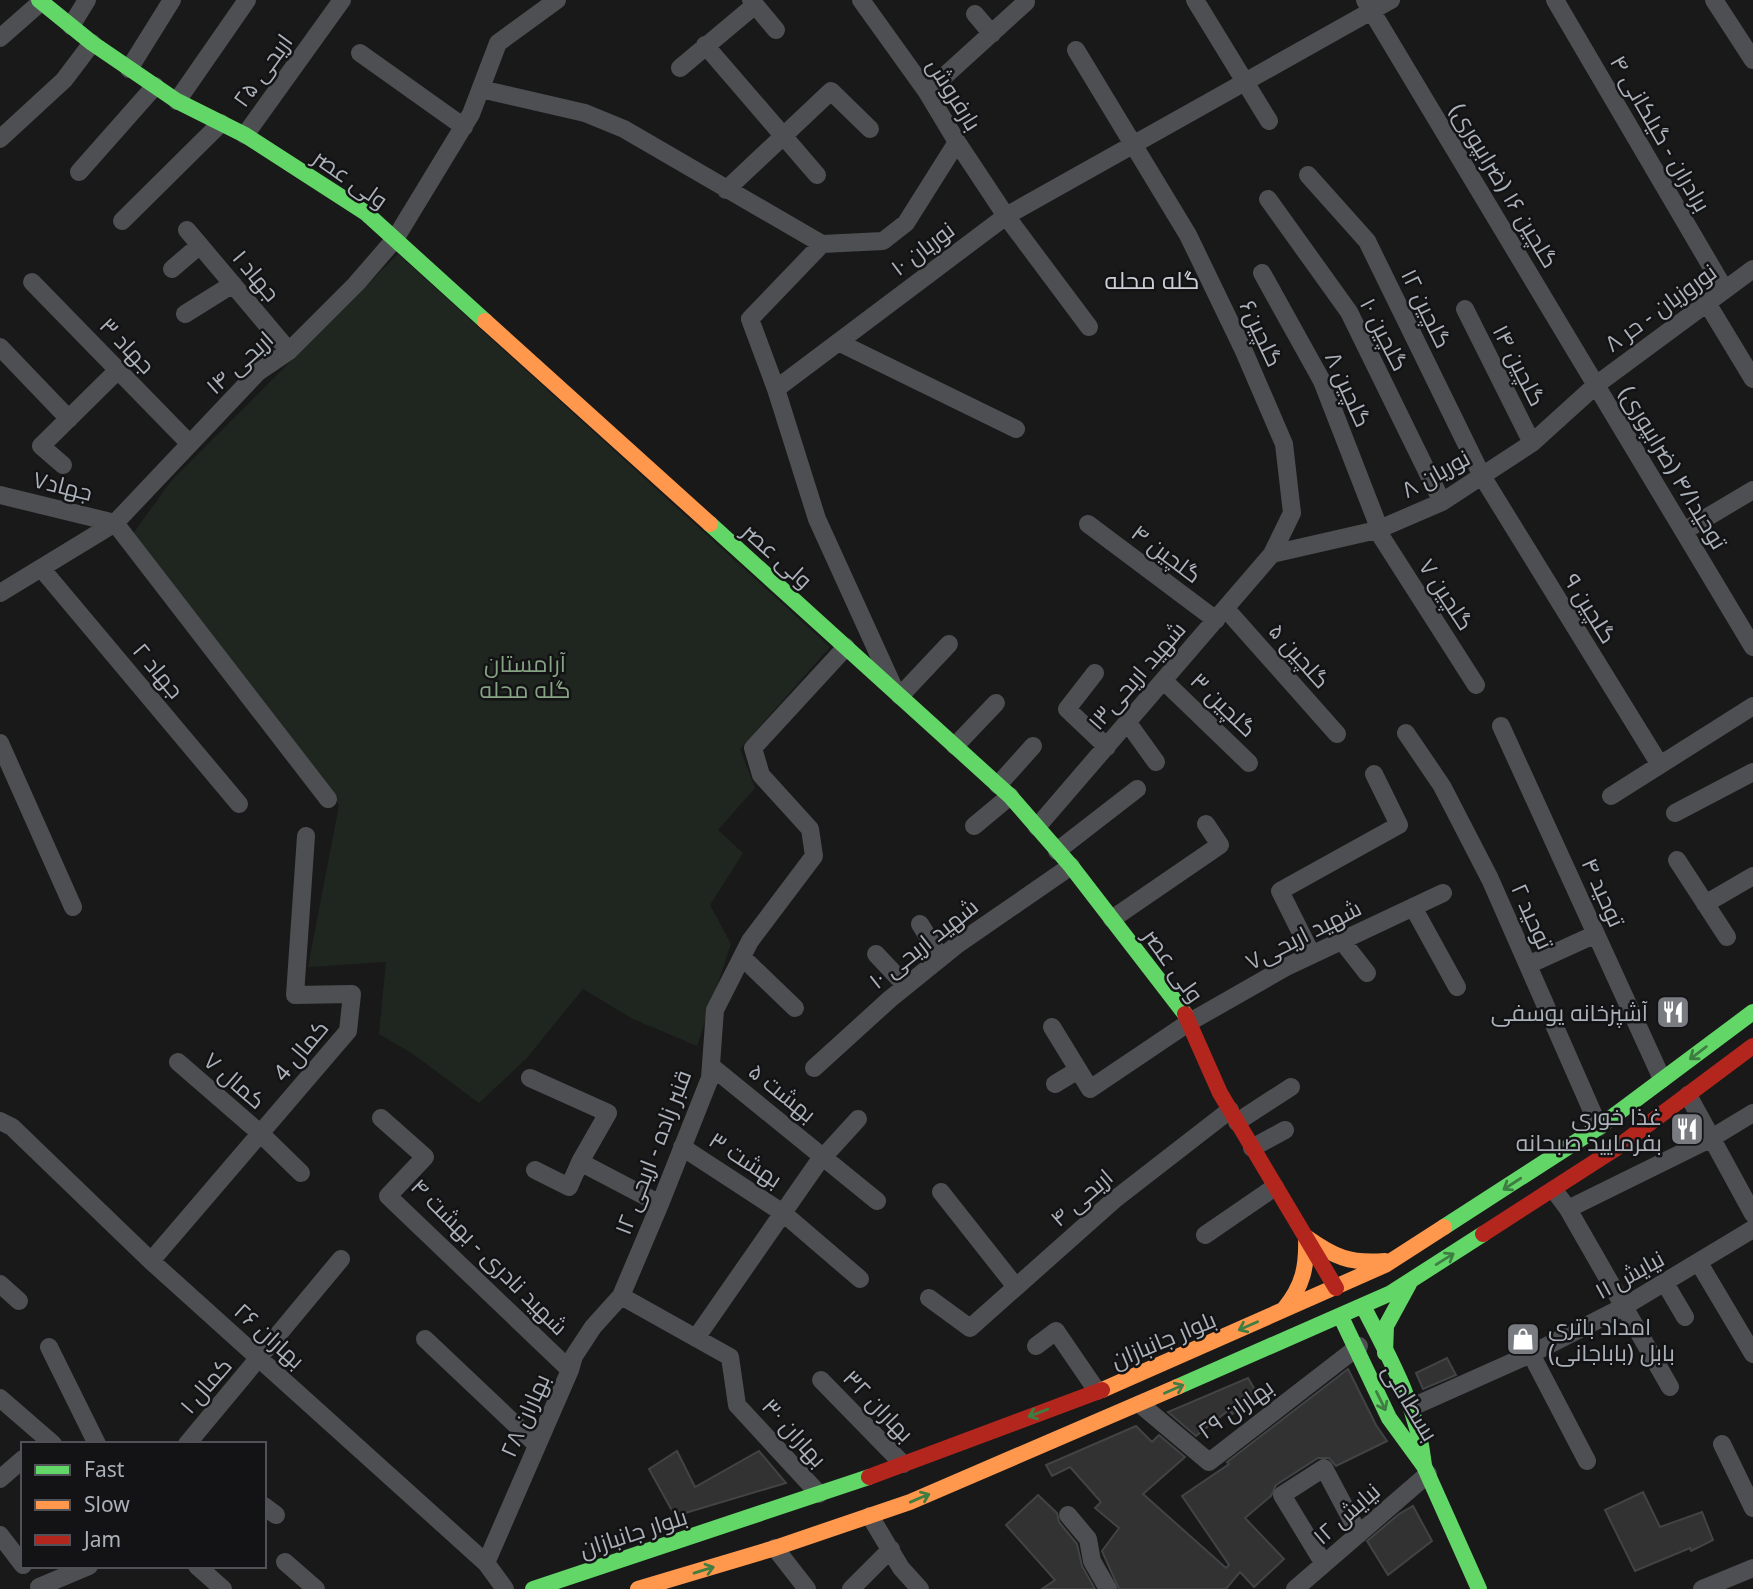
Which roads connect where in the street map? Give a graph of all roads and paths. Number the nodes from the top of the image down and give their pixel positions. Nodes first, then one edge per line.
1 (88, 0) edge
2 (172, 0) edge
3 (247, 0) edge
4 (342, 0) edge
5 (558, 0) edge
6 (1195, 0) edge
7 (1391, 0) edge
8 (1555, 0) edge
9 (1714, 0) edge
10 (40, 1) edge
11 (753, 2) edge
12 (866, 2) edge
13 (1027, 2) dead end
14 (1368, 6) edge
15 (975, 14) dead end
16 (71, 26) junction
17 (776, 30) dead end
18 (992, 34) junction
19 (0, 38) edge
20 (92, 43) junction
21 (705, 45) junction
22 (1076, 50) dead end
23 (360, 53) dead end
24 (1753, 60) edge
25 (680, 68) dead end
26 (130, 69) junction
27 (1245, 82) junction
28 (155, 86) junction
29 (481, 89) junction
30 (927, 92) junction
31 (177, 101) junction
32 (1269, 121) dead end
33 (221, 123) junction
34 (464, 127) junction
35 (870, 129) dead end
36 (245, 135) junction
37 (784, 136) junction
38 (0, 139) edge
39 (957, 142) junction
40 (1133, 145) junction
41 (79, 172) dead end
42 (817, 175) dead end
43 (1308, 175) dead end
44 (726, 190) junction
45 (1268, 200) dead end
46 (1006, 216) junction
47 (122, 221) dead end
48 (187, 230) dead end
49 (395, 239) junction
50 (822, 244) junction
51 (200, 245) junction
52 (172, 269) dead end
53 (1753, 269) edge
54 (1262, 273) dead end
55 (32, 282) dead end
56 (233, 284) junction
57 (1725, 290) junction
58 (1707, 303) junction
59 (1465, 309) dead end
60 (185, 314) dead end
61 (1089, 327) dead end
62 (838, 342) junction
63 (0, 346) edge
64 (289, 351) junction
65 (118, 370) junction
66 (1753, 379) edge
67 (1595, 385) junction
68 (776, 389) junction
69 (69, 419) junction
70 (1016, 429) dead end
71 (189, 443) junction
72 (1532, 443) junction
73 (63, 465) dead end
74 (1482, 476) junction
75 (1753, 490) edge
76 (0, 495) edge
77 (1441, 502) junction
78 (115, 523) junction
79 (1088, 524) dead end
80 (1377, 530) junction
81 (1684, 531) junction
82 (1272, 554) junction
83 (41, 568) junction
84 (0, 593) edge
85 (1221, 614) junction
86 (949, 644) dead end
87 (846, 647) junction
88 (1753, 647) edge
89 (1095, 673) dead end
90 (1164, 681) junction
91 (1476, 685) dead end
92 (898, 694) junction
93 (996, 702) dead end
94 (1753, 706) edge
95 (1128, 723) junction
96 (1501, 726) dead end
97 (1406, 733) dead end
98 (1337, 734) dead end
99 (0, 743) edge
100 (955, 746) junction
101 (1033, 746) dead end
102 (1107, 747) junction
103 (1156, 762) dead end
104 (1250, 763) dead end
105 (1660, 765) junction
106 (1753, 772) edge
107 (1374, 774) dead end
108 (1137, 789) dead end
109 (1004, 790) junction
110 (1611, 796) dead end
111 (328, 799) dead end
112 (239, 804) dead end
113 (1675, 813) dead end
114 (1206, 824) dead end
115 (974, 826) dead end
116 (1037, 827) junction
117 (306, 836) dead end
118 (1057, 850) junction
119 (1678, 860) dead end
120 (1070, 866) junction
121 (1751, 881) edge
122 (1443, 893) dead end
123 (1705, 904) junction
124 (72, 907) dead end
125 (1413, 907) junction
126 (1112, 919) junction
127 (920, 924) dead end
128 (1596, 934) junction
129 (1727, 937) dead end
130 (1342, 941) junction
131 (876, 954) dead end
132 (1312, 955) junction
133 (742, 957) junction
134 (941, 958) junction
135 (1528, 965) junction
136 (1367, 973) dead end
137 (906, 986) junction
138 (1457, 987) dead end
139 (795, 1008) dead end
140 (1753, 1012) edge
141 (1188, 1023) junction
142 (1052, 1027) dead end
143 (1753, 1046) edge
144 (178, 1062) dead end
145 (711, 1066) junction
146 (814, 1068) dead end
147 (1078, 1070) junction
148 (530, 1078) dead end
149 (1662, 1079) junction
150 (1055, 1084) dead end
151 (1291, 1087) dead end
152 (1688, 1095) junction
153 (1753, 1113) edge
154 (1233, 1116) junction
155 (381, 1118) dead end
156 (858, 1119) dead end
157 (0, 1121) edge
158 (1599, 1127) junction
159 (1285, 1130) dead end
160 (261, 1134) junction
161 (1710, 1139) junction
162 (682, 1147) junction
163 (1252, 1148) junction
164 (824, 1156) junction
165 (580, 1162) junction
166 (535, 1170) dead end
167 (301, 1173) dead end
168 (1275, 1187) junction
169 (1554, 1189) junction
170 (941, 1192) dead end
171 (877, 1201) dead end
172 (660, 1203) junction
173 (1568, 1209) junction
174 (783, 1213) junction
175 (1753, 1214) edge
176 (1753, 1229) edge
177 (1205, 1235) dead end
178 (1306, 1237) junction
179 (341, 1259) dead end
180 (1393, 1260) junction
181 (151, 1261) junction
182 (1699, 1263) junction
183 (860, 1279) dead end
184 (1410, 1281) junction
185 (1665, 1283) junction
186 (0, 1284) edge
187 (1016, 1287) junction
188 (1336, 1288) junction
189 (621, 1296) junction
190 (929, 1298) dead end
191 (19, 1301) dead end
192 (1363, 1306) junction
193 (1625, 1306) junction
194 (1282, 1312) junction
195 (1341, 1317) junction
196 (1685, 1317) dead end
197 (696, 1338) junction
198 (1293, 1338) junction
199 (425, 1339) dead end
200 (1036, 1346) dead end
201 (49, 1348) dead end
202 (1348, 1349) junction
203 (1385, 1354) junction
204 (1531, 1354) junction
205 (1753, 1354) edge
206 (260, 1359) junction
207 (570, 1370) junction
208 (821, 1380) dead end
209 (1671, 1387) dead end
210 (1097, 1391) junction
211 (0, 1398) edge
212 (1140, 1404) junction
213 (1412, 1407) junction
214 (47, 1442) edge
215 (96, 1442) edge
216 (189, 1442) edge
217 (1722, 1444) dead end
218 (537, 1445) junction
219 (21, 1461) edge
220 (1587, 1461) dead end
221 (903, 1464) junction
222 (1426, 1470) junction
223 (0, 1479) edge
224 (819, 1494) junction
225 (1753, 1508) edge
226 (1068, 1515) dead end
227 (870, 1516) junction
228 (1359, 1534) junction
229 (0, 1535) edge
230 (775, 1548) junction
231 (891, 1549) junction
232 (285, 1562) dead end
233 (21, 1563) edge
234 (486, 1563) junction
235 (1324, 1564) junction
236 (25, 1568) edge
237 (85, 1568) edge
238 (199, 1568) edge
239 (1753, 1568) edge
240 (40, 1588) edge
241 (223, 1589) edge
242 (316, 1589) edge
243 (505, 1589) edge
244 (533, 1589) edge
245 (638, 1589) edge
246 (806, 1589) edge
247 (851, 1589) edge
248 (920, 1589) edge
249 (1108, 1589) edge
250 (1295, 1589) edge
251 (1479, 1589) edge
252 (1702, 1589) edge

1 - 16 street
2 - 26 street
3 - 31 street
4 - 36 street, اریحی ۲۵
5 - 29 street, اریحی ۱۴
6 - 27 street
7 - 14 street, نوریان ۱۰
8 - 57 street, برادران - گیلکانی ۴
9 - 24 street
10 - 16 main road, ولی عصر
10 - 19 street
11 - 17 street
11 - 21 street
12 - 30 street, بارفروش
13 - 18 street
14 - 27 street, نوریان ۱۰
14 - 67 street, گلچین ۱۶ (ضرابپوری)
15 - 18 street
16 - 20 main road, ولی عصر
18 - 30 street
20 - 26 main road, ولی عصر
20 - 38 street
21 - 25 street
21 - 37 street
22 - 40 street, گلچین۶
23 - 34 street
26 - 28 main road, ولی عصر
27 - 32 street
27 - 40 street, نوریان ۱۰
28 - 31 main road, ولی عصر
28 - 41 street
29 - 34 street, اریحی ۱۴
29 - 44 street
30 - 39 street, بارفروش
31 - 33 main road, ولی عصر
33 - 36 main road, ولی عصر
33 - 47 street
34 - 49 street, اریحی ۱۴
35 - 37 street
36 - 49 main road, ولی عصر
37 - 42 street
37 - 44 street
39 - 46 street, بارفروش
39 - 50 street
40 - 46 street, نوریان ۱۰
40 - 82 street, گلچین۶
43 - 74 street, گلچین ۱۲
44 - 50 street
45 - 77 street, گلچین ۱۰
46 - 61 street, بارفروش
46 - 62 street, نوریان ۱۰
48 - 51 street, جهاد ۱
49 - 64 street, اریحی ۱۴
49 - 87 main road, ولی عصر
50 - 68 street
51 - 52 street
51 - 56 street, جهاد ۱
53 - 57 street, نوروزیان - حر ۸
54 - 80 street, گلچین ۸
55 - 65 street, جهاد ۳
56 - 60 street
56 - 64 street, جهاد ۱
57 - 58 street, نوروزیان - حر ۸
58 - 66 street
58 - 67 street, نوروزیان - حر ۸
59 - 72 street, گلچین ۱۴
62 - 68 street, نوریان ۱۰
62 - 70 street
63 - 69 street
64 - 71 street, اریحی ۱۴
65 - 69 street
65 - 71 street, جهاد ۳
67 - 72 street, نوریان ۸
67 - 81 street, توحید۴/۱ (ضرابپوری)
68 - 92 street
69 - 73 street
71 - 78 street, اریحی ۱۴
72 - 74 street, نوریان ۸
74 - 77 street, نوریان ۸
74 - 105 street, گلچین ۹
75 - 81 street
76 - 78 street, جهاد۷
77 - 80 street, نوریان ۸
78 - 83 street, اریحی ۱۴
78 - 111 street
79 - 85 street, گلچین ۴
80 - 82 street, نوریان ۸
80 - 91 street, گلچین ۷
81 - 88 street, توحید۴/۱ (ضرابپوری)
82 - 85 street, شهید اریحی۱۳
83 - 84 street, اریحی ۱۴
83 - 112 street, جهاد ۲
85 - 90 street, شهید اریحی۱۳
85 - 98 street, گلچین ۵
86 - 92 street
87 - 92 main road, ولی عصر
87 - 133 street, قنبر زاده - اریحی ۱۲
89 - 102 street
90 - 95 street, شهید اریحی۱۳
90 - 104 street, گلچین ۳
92 - 100 main road, ولی عصر
93 - 100 street
94 - 105 street
95 - 102 street, شهید اریحی۱۳
95 - 103 street
96 - 128 street, توحید ۴
97 - 135 street, توحید ۲
99 - 124 street
100 - 109 main road, ولی عصر
101 - 109 street
102 - 116 street, شهید اریحی۱۳
105 - 110 street
106 - 113 street
107 - 132 street
108 - 118 street
109 - 115 street
109 - 116 main road, ولی عصر
114 - 126 street
116 - 118 main road, ولی عصر
117 - 160 street, کمال 4
118 - 120 main road, ولی عصر
119 - 123 street
120 - 126 main road, ولی عصر
120 - 134 street, شهید اریحی ۱۰
121 - 123 street
122 - 125 street, شهید اریحی۷
123 - 129 street
125 - 130 street, شهید اریحی۷
125 - 138 street
126 - 141 main road, ولی عصر
127 - 134 street
128 - 135 street
128 - 149 street, توحید ۴
130 - 132 street, شهید اریحی۷
130 - 136 street
131 - 137 street
132 - 141 street, شهید اریحی۷
133 - 139 street
133 - 145 street, قنبر زاده - اریحی ۱۲
134 - 137 street, شهید اریحی ۱۰
135 - 158 street, توحید ۲
137 - 146 street, شهید اریحی ۱۰
140 -> 149 main road, بلوار جانبازان
141 - 147 street, شهید اریحی۷
141 - 154 main road, ولی عصر
142 - 147 street
143 - 152 main road
144 - 160 street, کمال ۷
145 - 162 street, قنبر زاده - اریحی ۱۲
145 - 164 street, بهشت ۵
147 - 150 street
148 - 165 street
149 - 158 main road, بلوار جانبازان
151 - 154 street, اریحی ۴
152 - 161 street
152 - 169 main road
153 - 161 street
154 - 163 main road, ولی عصر
154 - 187 street, اریحی ۴
155 - 207 street, شهید نادری - بهشت ۴
156 - 164 street
157 - 181 street, بهاران ۲۶
158 -> 180 main road, بلوار جانبازان
159 - 163 street
160 - 167 street, کمال ۷
160 - 181 street, کمال 4
161 - 173 street
161 - 175 street
162 - 172 street, قنبر زاده - اریحی ۱۲
162 - 174 street, بهشت ۳
163 - 168 main road, ولی عصر
164 - 171 street, بهشت ۵
164 - 174 street
165 - 166 street
165 - 172 street
168 - 177 street
168 - 178 main road, ولی عصر
169 - 173 street
184 -> 169 main road
170 - 187 street
172 - 189 street, قنبر زاده - اریحی ۱۲
173 - 193 street
174 - 183 street, بهشت ۳
174 - 197 street
176 - 182 street, نیایش ۱۱
178 - 180 main road
178 - 188 main road, ولی عصر
178 - 194 main road
179 - 206 street, کمال ۱
180 - 188 main road, بلوار جانبازان
181 - 206 street, بهاران ۲۶
182 - 185 street, نیایش ۱۱
182 - 205 street
184 - 192 main road
184 - 203 main road
185 - 193 street, نیایش ۱۱
185 - 196 street
186 - 191 street
187 - 190 street, اریحی ۴
188 - 194 main road, بلوار جانبازان
189 - 197 street
189 - 207 street, بهاران ۲۸
192 - 195 main road
192 - 203 main road, بسطامی
193 - 204 street, نیایش ۱۱
193 - 209 street
194 -> 210 main road, بلوار جانبازان
195 - 198 main road
195 - 202 main road, بسطامی
197 - 224 street, بهاران ۳۰
198 - 202 main road
212 -> 198 main road
199 - 218 street
200 - 210 street
201 - 215 street
202 - 212 street, بهاران ۲۹
202 -> 222 main road, بسطامی
203 - 213 main road, بسطامی
204 - 213 street, نیایش ۱۱
204 - 220 street
206 - 216 street, کمال ۱
206 - 234 street, بهاران ۲۶
207 - 218 street, بهاران ۲۸
208 - 221 street, بهاران ۳۲
210 -> 221 main road, بلوار جانبازان
211 - 214 street
227 -> 212 main road
213 - 222 main road, بسطامی
217 - 225 street
218 - 234 street, بهاران ۲۸
219 - 223 street
221 - 224 main road, بلوار جانبازان
222 - 228 street, نیایش ۱۲
222 - 251 main road
224 - 244 main road, بلوار جانبازان
226 - 249 street
227 - 230 main road
227 - 231 street
228 - 235 street, نیایش ۱۲
228 - 235 street
229 - 233 street
245 -> 230 main road
230 - 246 street
231 - 247 street
231 - 248 street
232 - 242 street
234 - 243 street, بهاران ۲۶
235 - 250 street, نیایش ۱۲
236 - 240 street
237 - 240 street
238 - 241 street
239 - 252 street

